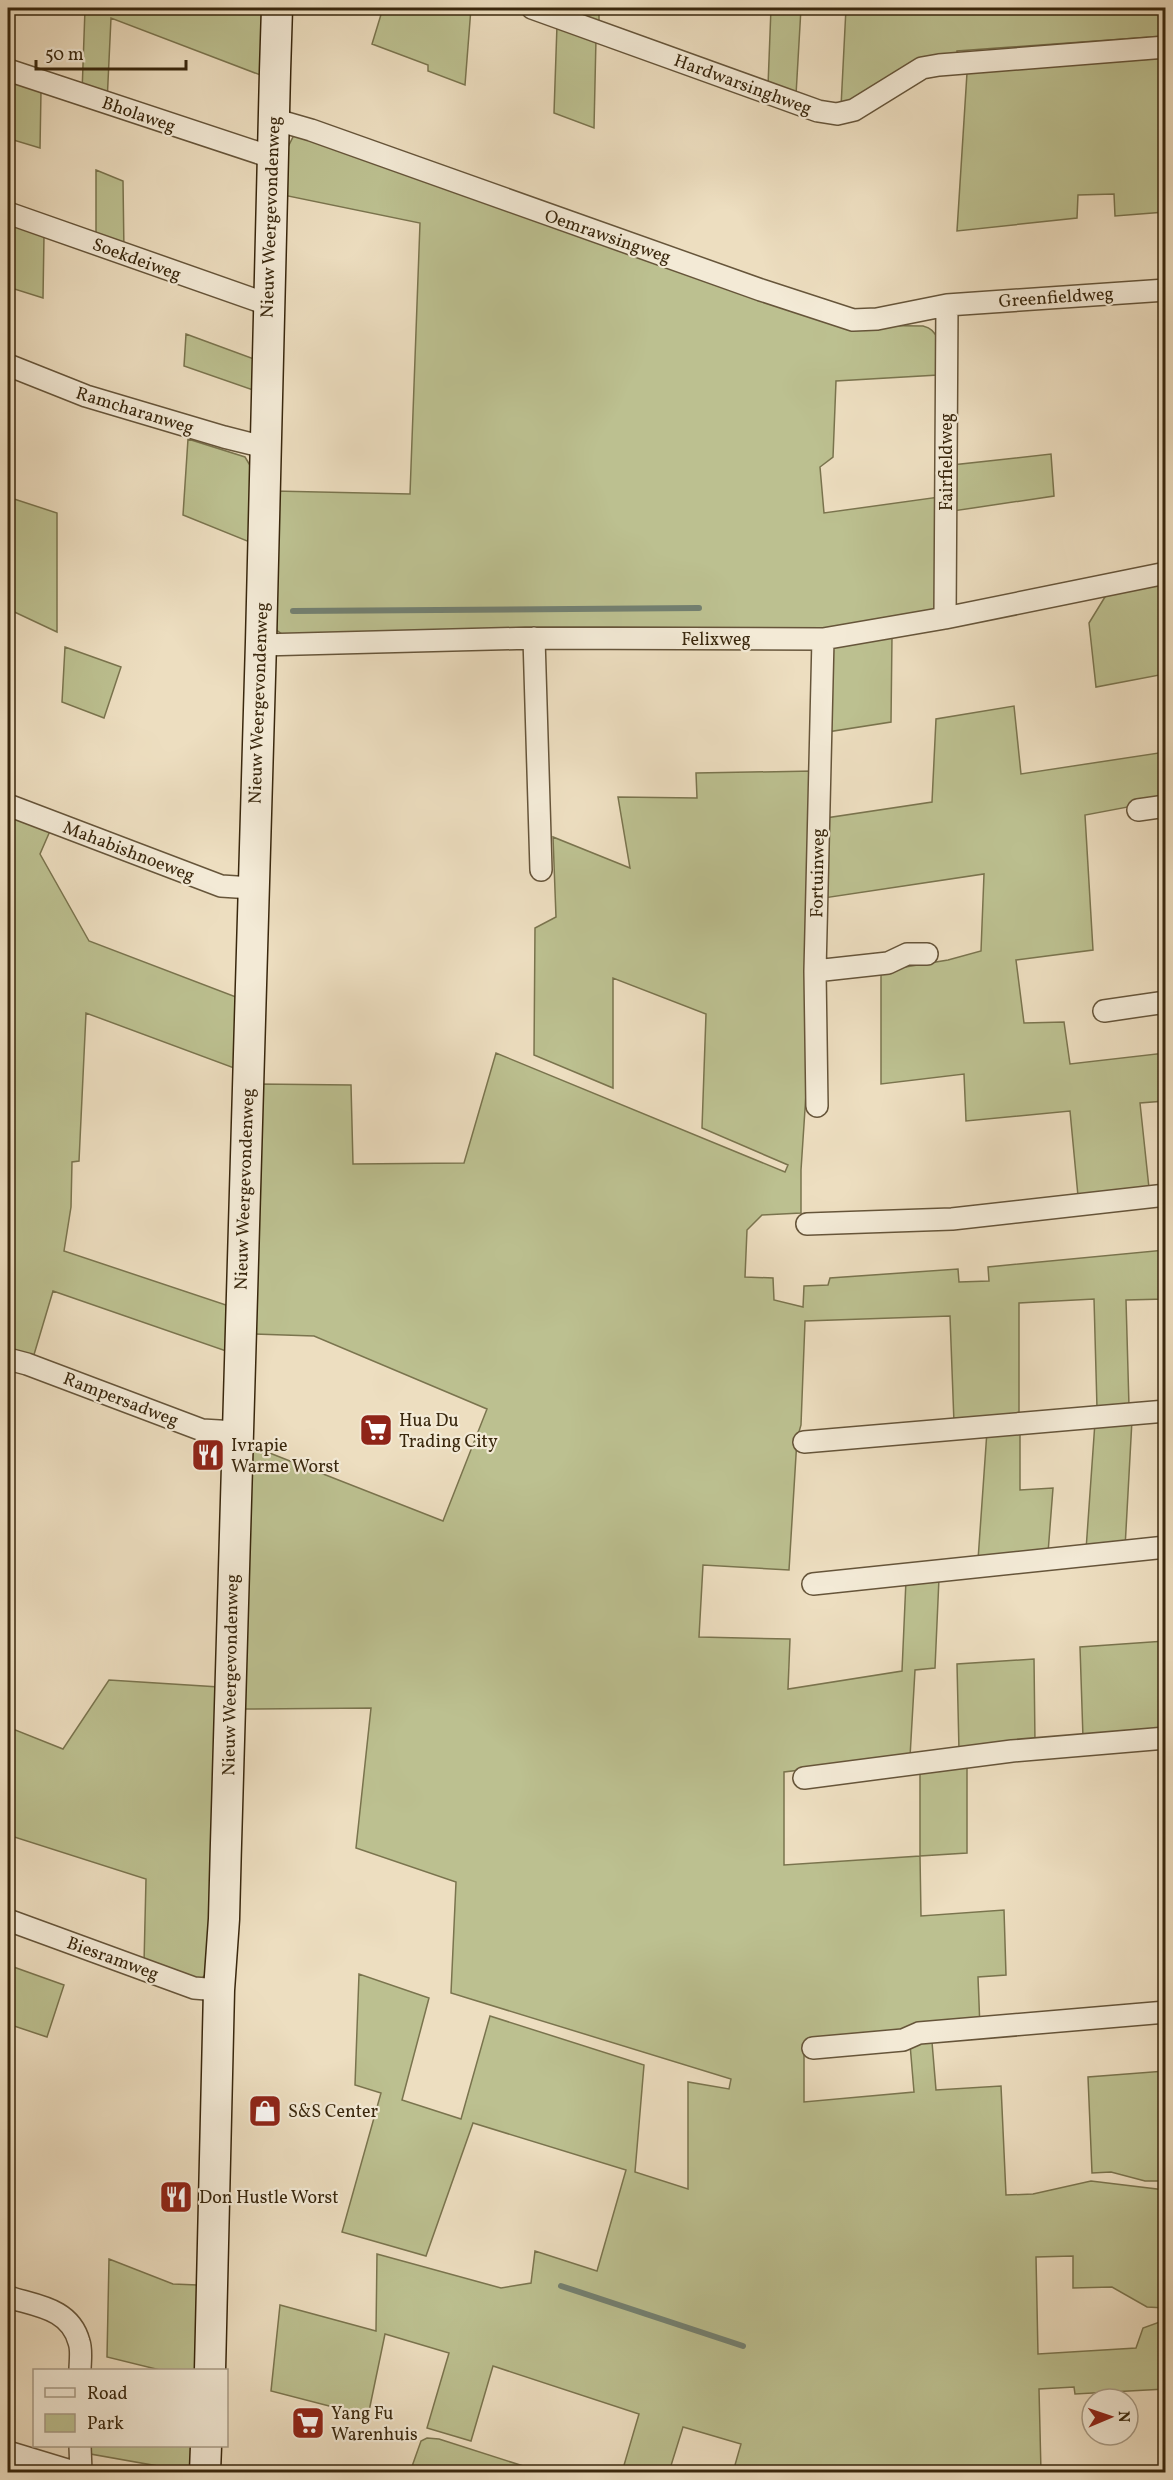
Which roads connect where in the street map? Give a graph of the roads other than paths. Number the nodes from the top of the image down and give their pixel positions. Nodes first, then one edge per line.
1 (277, 8) edge
2 (532, 8) edge
3 (1166, 47) edge
4 (8, 70) edge
5 (273, 119) junction
6 (272, 157) junction
7 (8, 213) edge
8 (1166, 290) edge
9 (267, 304) junction
10 (947, 305) junction
11 (8, 365) edge
12 (264, 447) junction
13 (1166, 573) edge
14 (945, 618) junction
15 (534, 638) junction
16 (823, 639) junction
17 (261, 645) junction
18 (8, 806) edge
19 (1166, 806) edge
20 (1138, 810) dead end
21 (541, 870) dead end
22 (252, 888) junction
23 (927, 954) dead end
24 (815, 971) junction
25 (1166, 1002) edge
26 (1104, 1011) dead end
27 (817, 1106) dead end
28 (1166, 1195) edge
29 (807, 1224) dead end
30 (8, 1359) edge
31 (1166, 1411) edge
32 (236, 1432) junction
33 (804, 1442) dead end
34 (1166, 1547) edge
35 (813, 1584) dead end
36 (1166, 1738) edge
37 (804, 1778) dead end
38 (8, 1920) edge
39 (219, 1990) junction
40 (1166, 2012) edge
41 (813, 2048) dead end
42 (8, 2297) edge
43 (80, 2369) edge
44 (210, 2369) edge
45 (80, 2447) edge
46 (206, 2447) edge
47 (8, 2452) edge
48 (74, 2472) edge
49 (81, 2472) edge
50 (205, 2472) edge

1 - 5 street, Nieuw Weergevondenweg
2 - 3 street, Hardwarsinghweg
4 - 6 street, Bholaweg
5 - 6 street, Nieuw Weergevondenweg
5 - 10 street, Oemrawsingweg
6 - 9 street, Nieuw Weergevondenweg
7 - 9 street, Soekdeiweg
8 - 10 street, Greenfieldweg
9 - 12 street, Nieuw Weergevondenweg
10 - 14 street, Fairfieldweg
11 - 12 street, Ramcharanweg
12 - 17 street, Nieuw Weergevondenweg
13 - 14 street, Felixweg
14 - 16 street, Felixweg
15 - 16 street, Felixweg
15 - 17 street, Felixweg
15 - 21 street
16 - 24 street, Fortuinweg
17 - 22 street, Nieuw Weergevondenweg
18 - 22 street, Mahabishnoeweg
19 - 20 street
22 - 32 street, Nieuw Weergevondenweg
23 - 24 street
24 - 27 street, Fortuinweg
25 - 26 street
28 - 29 street
30 - 32 street, Rampersadweg
31 - 33 street
32 - 39 street, Nieuw Weergevondenweg
34 - 35 street
36 - 37 street
38 - 39 street, Biesramweg
39 - 44 street, Nieuw Weergevondenweg
40 - 41 street
42 - 43 street
45 - 49 street
46 - 50 street
47 - 48 street

